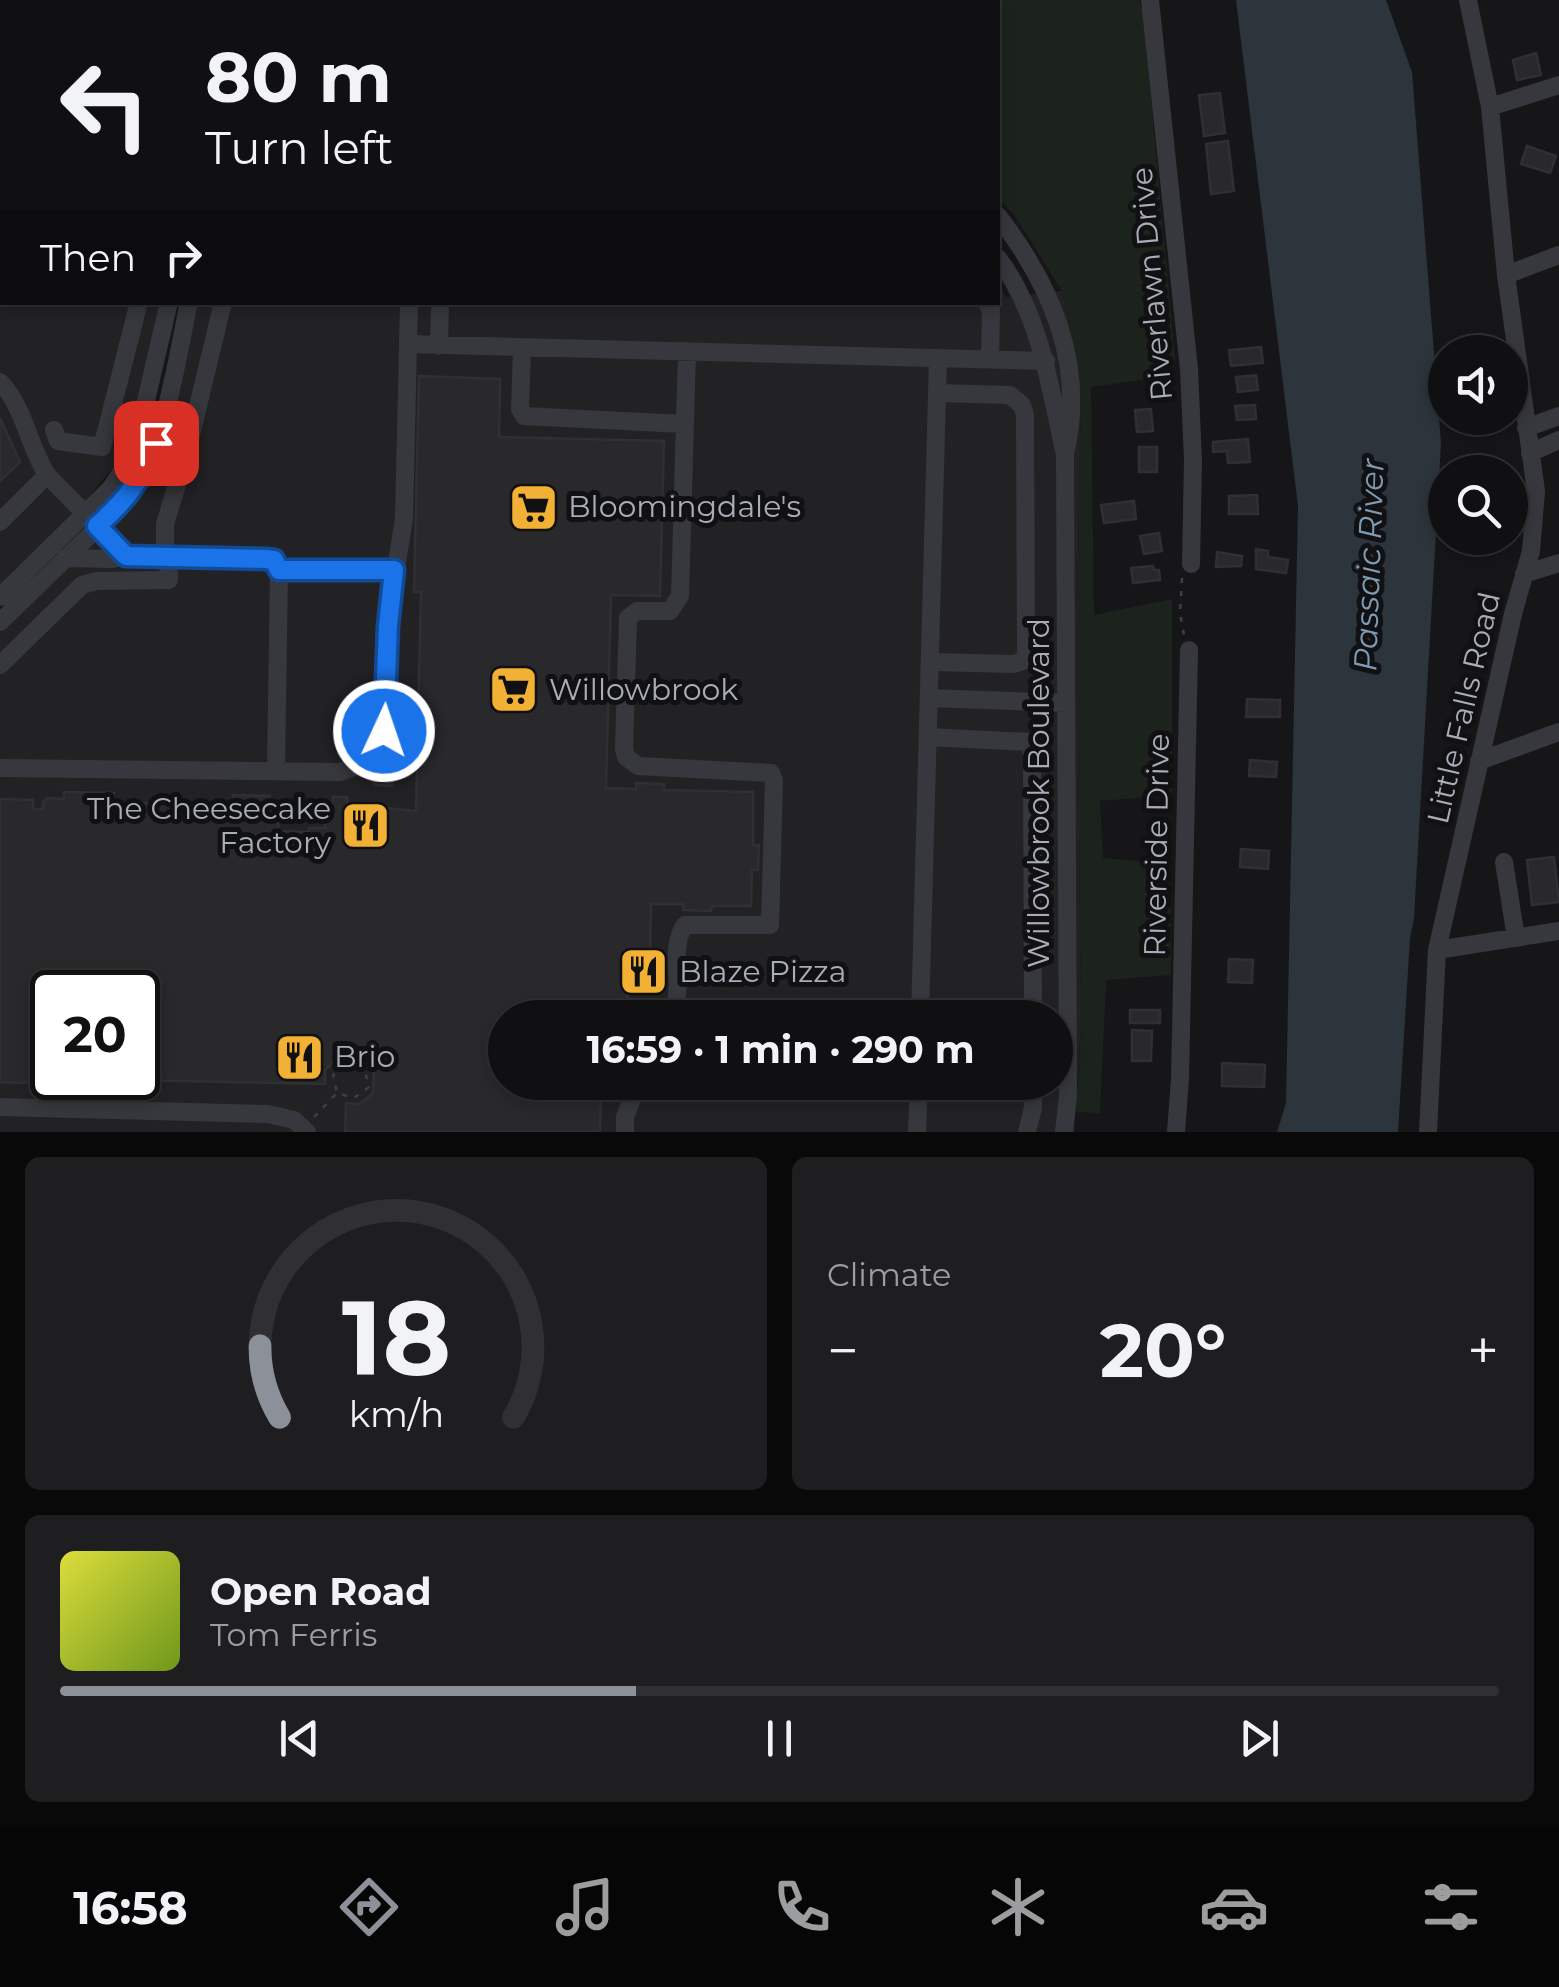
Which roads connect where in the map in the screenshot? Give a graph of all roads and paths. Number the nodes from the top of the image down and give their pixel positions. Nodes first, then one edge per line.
1 (1150, 0) edge
2 (1468, 0) edge
3 (1559, 85) edge
4 (1490, 108) junction
5 (1000, 219) edge
6 (1559, 254) edge
7 (1000, 262) edge
8 (1506, 275) junction
9 (138, 305) edge
10 (168, 305) edge
11 (188, 305) edge
12 (223, 305) edge
13 (409, 305) edge
14 (440, 305) edge
15 (988, 305) edge
16 (1514, 335) edge
17 (408, 344) junction
18 (439, 346) junction
19 (522, 349) junction
20 (687, 350) junction
21 (938, 358) junction
22 (990, 359) junction
23 (1046, 360) junction
24 (0, 382) edge
25 (937, 393) junction
26 (1559, 416) edge
27 (683, 424) junction
28 (1528, 427) edge
29 (54, 430) dead end
30 (1527, 435) edge
31 (1559, 440) edge
32 (1530, 453) junction
33 (1065, 454) junction
34 (47, 476) junction
35 (91, 520) junction
36 (0, 522) edge
37 (126, 556) junction
38 (166, 557) junction
39 (64, 558) junction
40 (1559, 563) edge
41 (1191, 564) joint
42 (279, 570) junction
43 (394, 570) junction
44 (1524, 574) junction
45 (0, 597) edge
46 (0, 622) edge
47 (1189, 650) joint
48 (930, 662) junction
49 (0, 665) edge
50 (929, 698) junction
51 (1066, 703) junction
52 (1559, 732) edge
53 (928, 737) junction
54 (1479, 761) junction
55 (0, 768) edge
56 (276, 770) junction
57 (1504, 862) dead end
58 (1559, 931) edge
59 (1516, 938) junction
60 (1437, 950) junction
61 (676, 1000) edge
62 (921, 1000) edge
63 (1032, 1000) edge
64 (337, 1093) junction
65 (631, 1100) edge
66 (918, 1100) edge
67 (1032, 1100) edge
68 (0, 1107) edge
69 (305, 1130) edge
70 (624, 1132) edge
71 (917, 1132) edge
72 (1027, 1132) edge
73 (1064, 1132) edge
74 (1176, 1132) edge
75 (1428, 1132) edge

1 - 41 street, Riverlawn Drive
2 - 4 street, Little Falls Road
3 - 4 street
4 - 8 street, Little Falls Road
5 - 33 street, Willowbrook Boulevard
6 - 8 street
7 - 23 street, Willowbrook Boulevard
8 - 16 street, Little Falls Road
9 - 29 street
10 - 35 street
11 - 35 street
12 - 38 street
13 - 17 street
14 - 18 street
15 - 22 street
17 - 18 street
17 - 43 street
18 - 19 street
19 - 20 street
19 - 27 street
20 - 21 street
20 - 27 street
21 - 22 street
21 - 25 street
22 - 23 street
23 - 33 street, Willowbrook Boulevard
24 - 34 street
25 - 48 street
25 - 48 street
26 - 28 street
27 - 61 street
30 - 32 street, Little Falls Road
31 - 32 street
32 - 44 street, Little Falls Road
33 - 51 street, Willowbrook Boulevard
34 - 35 street
34 - 36 street
35 - 37 street
35 - 39 street
35 - 45 street
37 - 38 street
37 - 39 street
38 - 42 street
38 - 49 street
39 - 46 street
40 - 44 street
41 - 47 path
42 - 43 street
42 - 56 street
43 - 56 street
44 - 54 street, Little Falls Road
47 - 74 street, Riverside Drive
48 - 50 street
50 - 51 street
50 - 53 street
51 - 73 street, Willowbrook Boulevard
52 - 54 street
53 - 62 street
53 - 63 street
54 - 60 street, Little Falls Road
55 - 56 street
57 - 59 street
58 - 59 street
59 - 60 street
60 - 75 street, Little Falls Road
64 - 64 path
64 - 69 path
65 - 70 street
66 - 71 street
67 - 72 street
68 - 69 street

